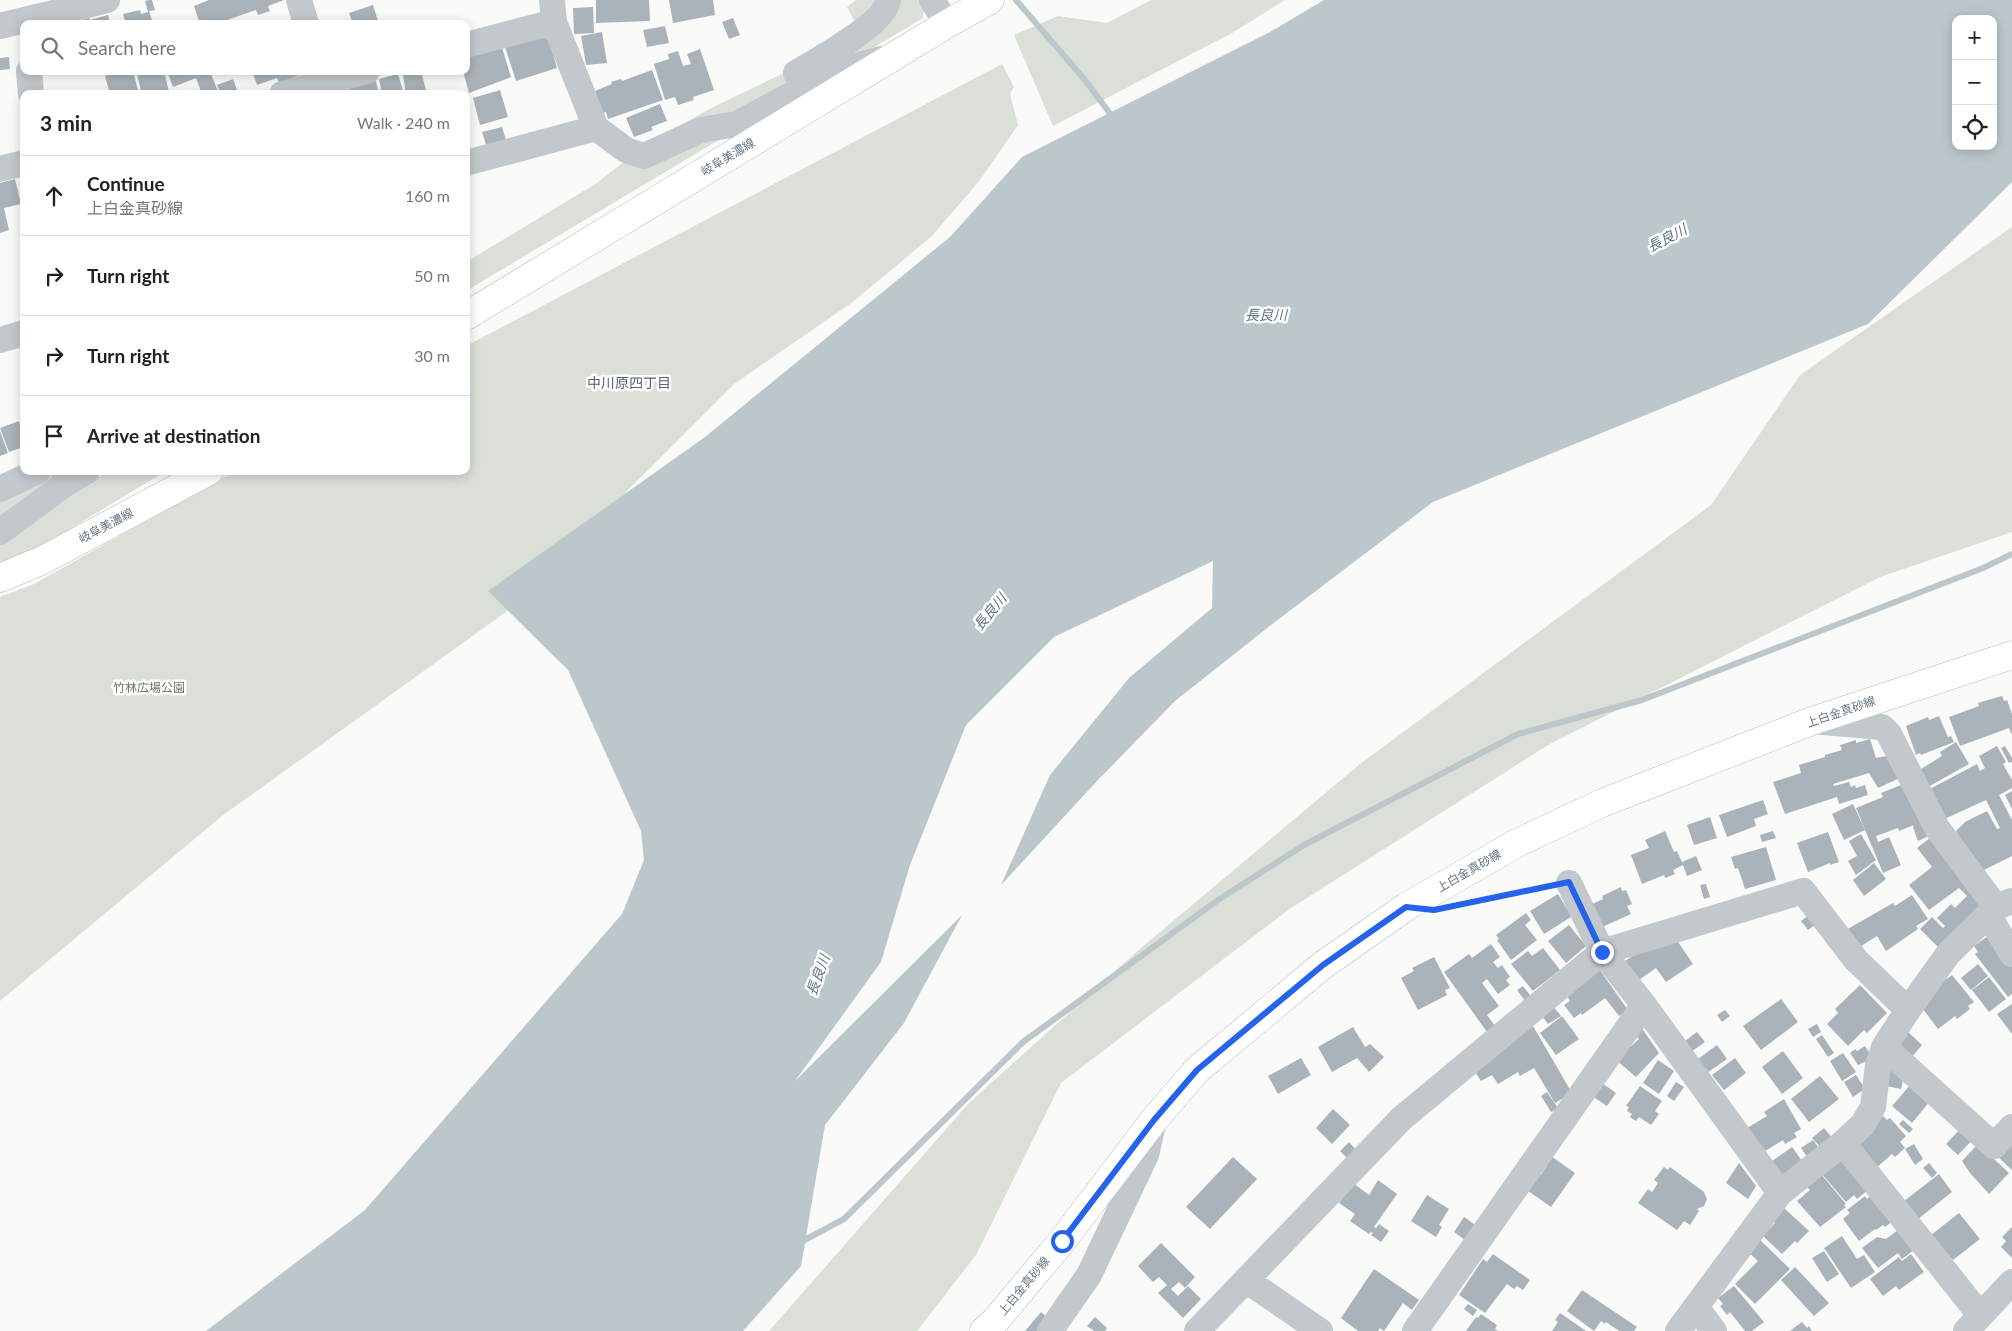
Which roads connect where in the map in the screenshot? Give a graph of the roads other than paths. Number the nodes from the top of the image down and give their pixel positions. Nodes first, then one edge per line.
1 (107, 0) edge
2 (299, 0) edge
3 (888, 0) edge
4 (932, 0) edge
5 (981, 6) edge
6 (553, 11) edge
7 (944, 12) edge
8 (18, 18) edge
9 (305, 20) edge
10 (470, 43) edge
11 (895, 56) junction
12 (29, 75) edge
13 (353, 75) edge
14 (324, 83) edge
15 (31, 90) edge
16 (297, 90) edge
17 (596, 128) junction
18 (701, 130) junction
19 (470, 162) edge
20 (20, 164) edge
21 (0, 170) edge
22 (470, 314) edge
23 (20, 334) edge
24 (0, 340) edge
25 (30, 475) edge
26 (72, 475) edge
27 (202, 475) edge
28 (0, 490) edge
29 (0, 532) edge
30 (0, 578) edge
31 (2012, 655) edge
32 (1812, 721) junction
33 (1569, 882) road end
34 (1999, 908) edge
35 (1602, 952) junction
36 (2012, 954) edge
37 (1644, 1005) junction
38 (1908, 1010) junction
39 (1884, 1047) junction
40 (1154, 1120) junction
41 (2012, 1127) edge
42 (1843, 1143) junction
43 (1780, 1193) junction
44 (1246, 1280) junction
45 (2012, 1282) edge
46 (1696, 1307) junction
47 (1973, 1323) edge
48 (984, 1331) edge
49 (1050, 1331) edge
50 (1197, 1331) edge
51 (1320, 1331) edge
52 (1415, 1331) edge
53 (1678, 1331) edge
54 (1714, 1331) edge

1 - 8 street
2 - 9 street
3 - 18 street
4 - 7 street
5 - 7 main road, 岐阜美濃線
6 - 10 street
6 - 17 street
7 - 11 main road, 岐阜美濃線
11 - 18 street
11 - 22 main road, 岐阜美濃線
12 - 15 street
13 - 14 street
14 - 16 street
17 - 18 street
17 - 19 street
20 - 21 street
23 - 24 street
25 - 28 street
26 - 29 street
27 - 30 main road, 岐阜美濃線
31 - 32 main road, 上白金真砂線
32 - 34 street
32 - 40 main road, 上白金真砂線
33 - 35 street
34 - 36 street
34 - 38 street
35 - 37 street
35 - 38 street
35 - 44 street
37 - 43 street
37 - 52 street
38 - 39 street
39 - 41 street
39 - 42 street
40 - 48 main road, 上白金真砂線
40 - 49 street
42 - 43 street
42 - 47 street
43 - 46 street
44 - 50 street
44 - 51 street
45 - 47 street
46 - 53 street
46 - 54 street

